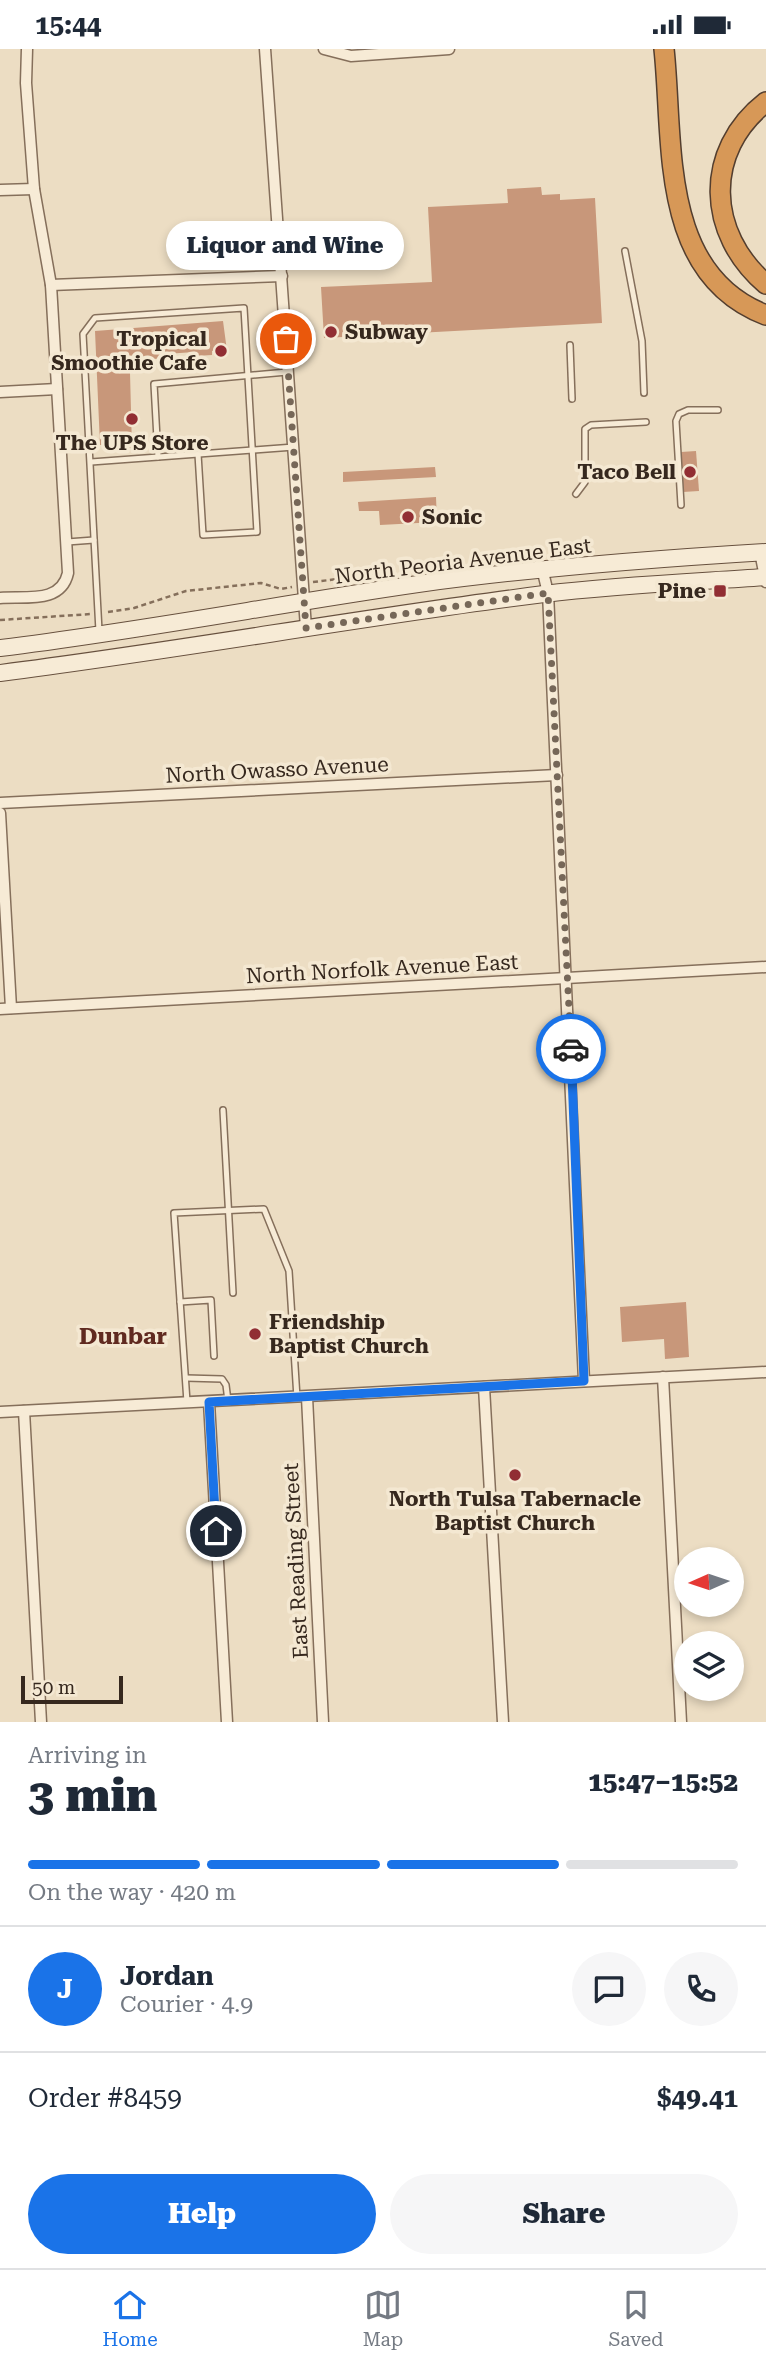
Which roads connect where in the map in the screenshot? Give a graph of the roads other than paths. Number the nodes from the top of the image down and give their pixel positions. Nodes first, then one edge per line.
1 (27, 49) edge
2 (265, 49) edge
3 (324, 49) edge
4 (449, 49) edge
5 (664, 49) edge
6 (766, 102) edge
7 (34, 189) junction
8 (0, 190) edge
9 (625, 251) dead end
10 (282, 276) junction
11 (766, 284) edge
12 (51, 285) junction
13 (766, 315) edge
14 (570, 345) dead end
15 (289, 372) junction
16 (248, 376) junction
17 (57, 389) junction
18 (0, 392) edge
19 (644, 393) dead end
20 (572, 399) dead end
21 (719, 410) dead end
22 (646, 422) dead end
23 (294, 447) junction
24 (253, 450) junction
25 (198, 454) junction
26 (158, 457) junction
27 (92, 462) junction
28 (576, 494) dead end
29 (681, 505) dead end
30 (94, 540) junction
31 (67, 542) junction
32 (763, 552) edge
33 (542, 568) junction
34 (766, 579) edge
35 (548, 593) junction
36 (0, 598) edge
37 (304, 604) junction
38 (306, 628) junction
39 (99, 636) junction
40 (0, 648) edge
41 (0, 673) edge
42 (557, 775) junction
43 (0, 803) edge
44 (0, 813) edge
45 (766, 967) edge
46 (568, 978) junction
47 (5, 1008) edge
48 (223, 1110) dead end
49 (228, 1210) junction
50 (233, 1293) dead end
51 (180, 1301) junction
52 (214, 1356) dead end
53 (215, 1367) dead end
54 (766, 1372) edge
55 (216, 1377) junction
56 (663, 1377) junction
57 (186, 1378) junction
58 (584, 1381) junction
59 (484, 1387) junction
60 (302, 1397) junction
61 (228, 1401) junction
62 (209, 1402) junction
63 (188, 1403) junction
64 (24, 1411) junction
65 (0, 1412) edge
66 (41, 1722) edge
67 (227, 1722) edge
68 (323, 1722) edge
69 (503, 1722) edge
70 (681, 1722) edge

1 - 7 street
2 - 10 street
3 - 4 street
5 - 13 highway
6 - 11 highway
7 - 8 street
7 - 12 street
9 - 19 lane
10 - 12 street
10 - 15 street
12 - 17 street
14 - 20 lane
15 - 16 lane
15 - 23 street
16 - 24 lane
16 - 26 lane
16 - 27 lane
17 - 18 street
17 - 31 street
21 - 29 lane
22 - 28 lane
23 - 24 lane
23 - 37 street
24 - 25 lane
24 - 25 lane
25 - 26 lane
26 - 27 lane
27 - 30 lane
30 - 31 lane
30 - 39 lane
31 - 36 street
32 - 33 main road, North Peoria Avenue East
32 - 34 street
33 - 35 street
33 - 37 main road, North Peoria Avenue East
34 - 35 main road, North Peoria Avenue East
35 - 38 main road, North Peoria Avenue East
35 - 42 street
37 - 38 street
37 - 39 main road, North Peoria Avenue East
38 - 41 main road, North Peoria Avenue East
39 - 40 main road, North Peoria Avenue East
42 - 43 street, North Owasso Avenue
42 - 46 street
44 - 47 street
45 - 46 street, North Norfolk Avenue East
46 - 47 street, North Norfolk Avenue East
46 - 58 street
48 - 49 lane
49 - 50 lane
49 - 51 lane
49 - 60 lane
51 - 52 lane
51 - 57 lane
53 - 55 lane
54 - 56 street
55 - 57 lane
55 - 61 lane
56 - 58 street
56 - 70 street
57 - 63 lane
58 - 59 street
59 - 60 street
59 - 69 street
60 - 61 street
60 - 68 street, East Reading Street
61 - 62 street
62 - 63 street
62 - 67 street
63 - 64 street
64 - 65 street
64 - 66 street

